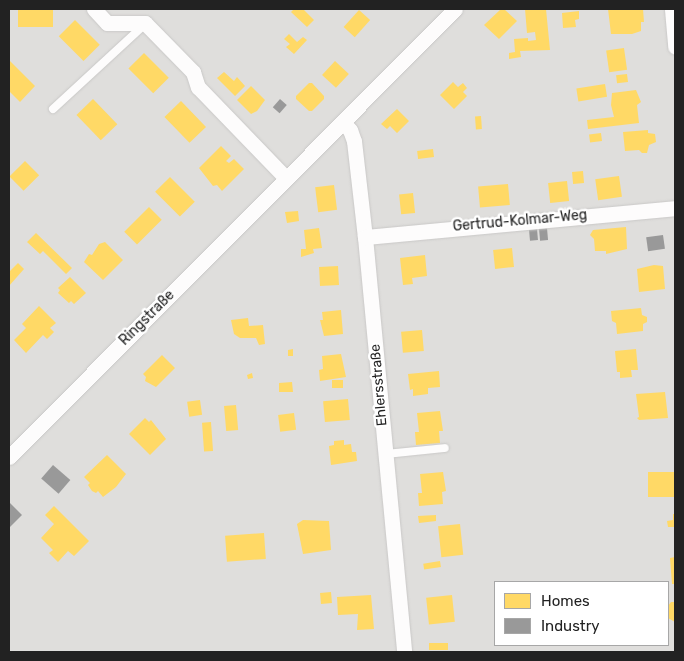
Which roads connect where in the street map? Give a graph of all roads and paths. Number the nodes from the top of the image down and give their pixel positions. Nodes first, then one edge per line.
1 (94, 9) edge
2 (456, 9) edge
3 (672, 9) edge
4 (145, 23) junction
5 (675, 46) edge
6 (53, 109) dead end
7 (344, 122) junction
8 (286, 178) junction
9 (675, 208) edge
10 (365, 237) junction
11 (445, 448) dead end
12 (385, 454) junction
13 (9, 457) edge
14 (404, 652) edge

1 - 4 street
2 - 7 street, Ringstraße
3 - 5 street
4 - 6 lane
4 - 8 street
7 - 8 street, Ringstraße
7 - 10 street, Ehlersstraße
8 - 13 street, Ringstraße
9 - 10 street, Gertrud-Kolmar-Weg
10 - 12 street, Ehlersstraße
11 - 12 lane
12 - 14 street, Ehlersstraße

